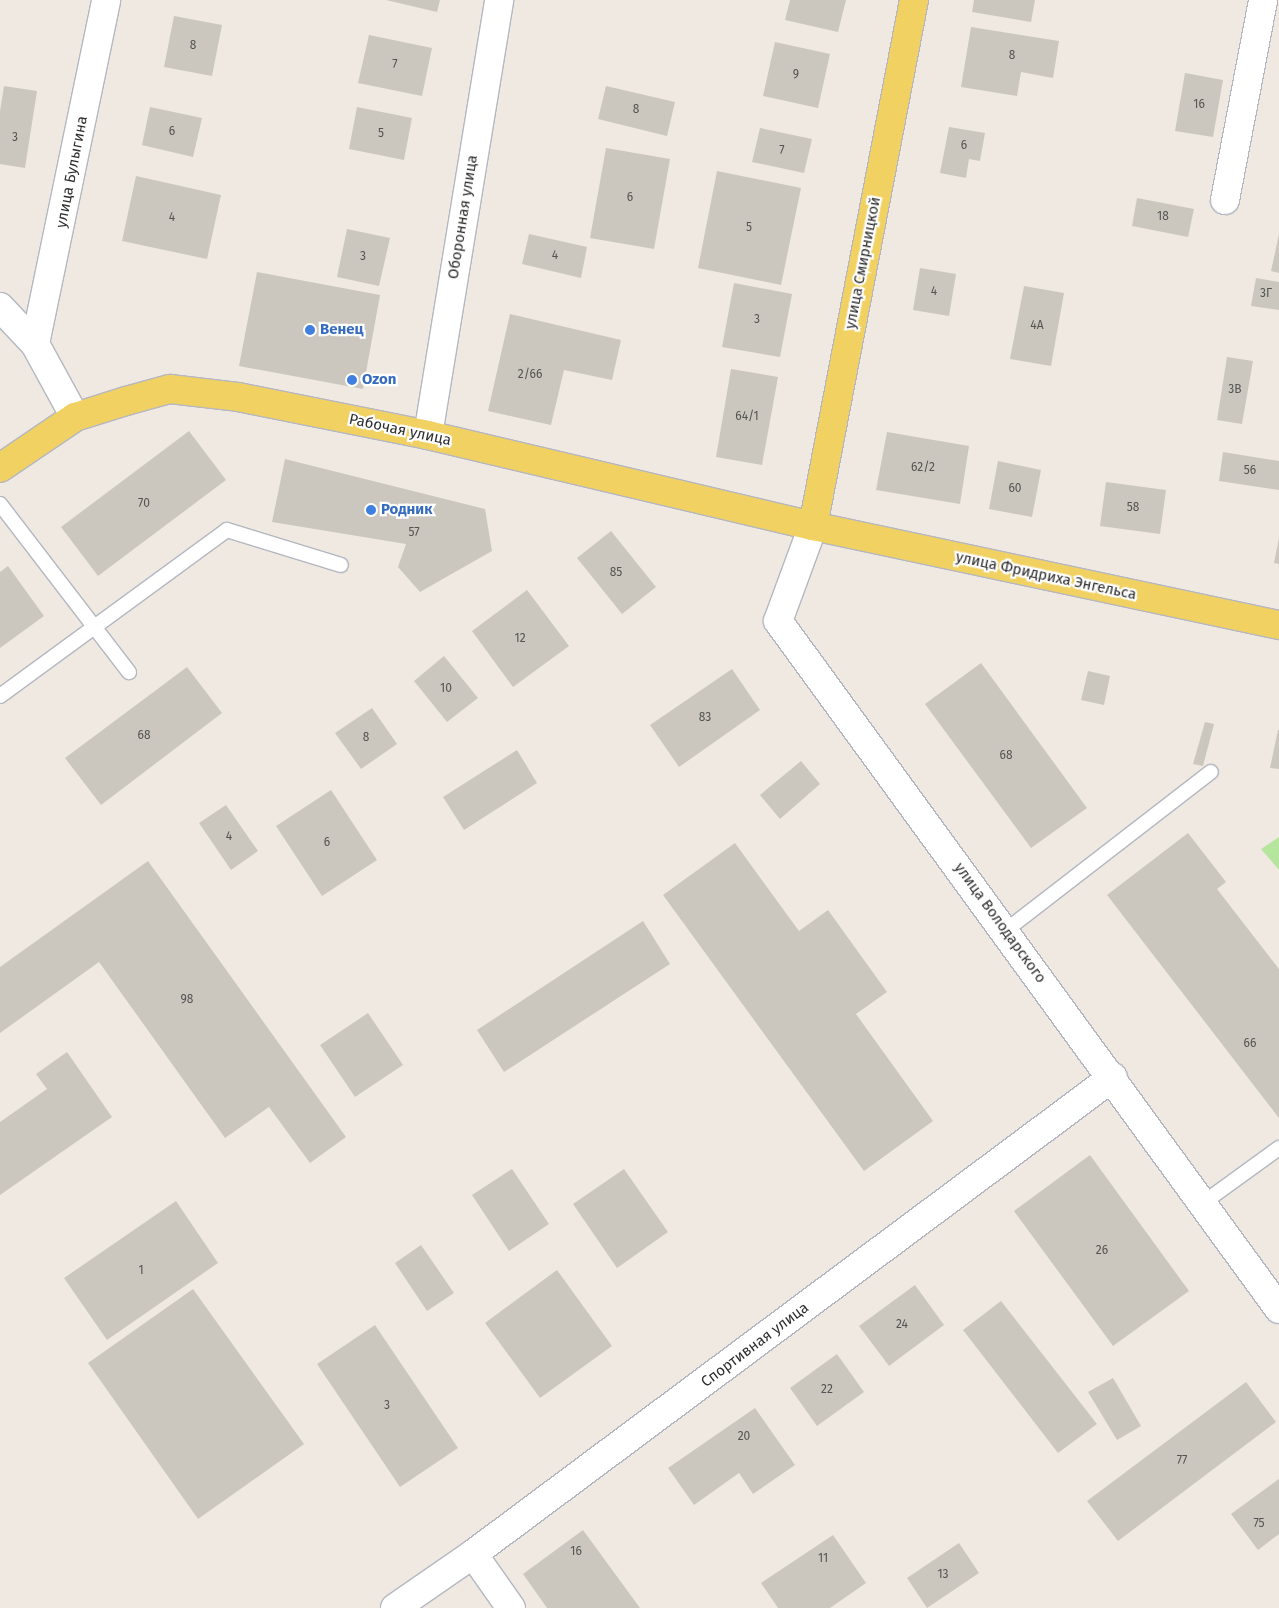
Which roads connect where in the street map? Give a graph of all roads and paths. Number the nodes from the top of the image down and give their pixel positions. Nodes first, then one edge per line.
1 (106, 0) edge
2 (499, 0) edge
3 (914, 0) edge
4 (1263, 0) edge
5 (1225, 200) dead end
6 (0, 307) edge
7 (35, 344) junction
8 (75, 417) junction
9 (428, 434) junction
10 (0, 468) edge
11 (0, 504) edge
12 (812, 526) junction
13 (341, 564) dead end
14 (1279, 625) edge
15 (94, 627) junction
16 (129, 672) dead end
17 (0, 696) edge
18 (1211, 772) dead end
19 (1005, 931) junction
20 (1113, 1077) junction
21 (1279, 1148) edge
22 (1203, 1203) junction
23 (1279, 1309) edge
24 (473, 1554) junction
25 (395, 1608) edge
26 (511, 1608) edge

1 - 7 street, улица Булыгина
2 - 9 street, Оборонная улица
3 - 12 main road, улица Смирницкой
4 - 5 street
6 - 7 street
7 - 8 street
8 - 9 main road, Рабочая улица
8 - 10 main road, Рабочая улица
9 - 12 main road, Рабочая улица
11 - 15 lane
12 - 14 main road, улица Фридриха Энгельса
12 - 19 street, улица Володарского
13 - 15 lane
15 - 16 lane
15 - 17 lane
18 - 19 lane
19 - 20 street, улица Володарского
20 - 22 street, улица Володарского
20 - 24 street, Спортивная улица
21 - 22 lane
22 - 23 street, улица Володарского
24 - 25 street, Спортивная улица
24 - 26 street

